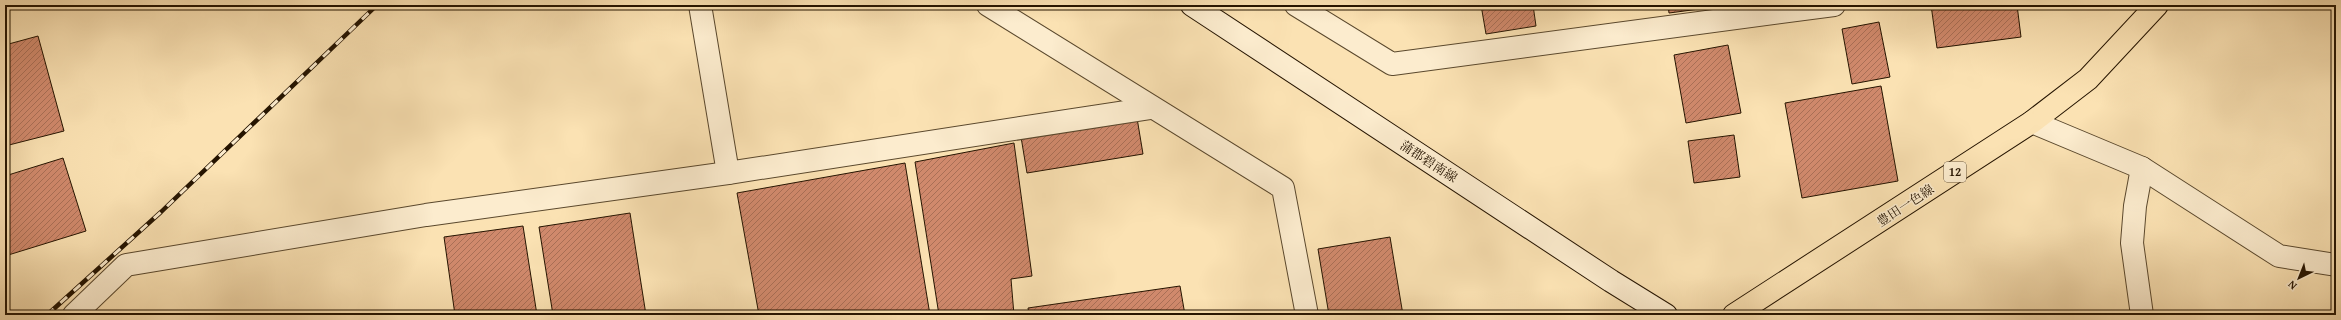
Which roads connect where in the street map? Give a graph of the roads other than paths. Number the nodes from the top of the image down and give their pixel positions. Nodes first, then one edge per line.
1 (700, 5) edge
2 (988, 5) edge
3 (1296, 5) edge
4 (1834, 5) edge
5 (2157, 5) edge
6 (1197, 8) edge
7 (1151, 108) junction
8 (2032, 122) junction
9 (2142, 168) junction
10 (728, 173) junction
11 (2336, 265) edge
12 (74, 315) edge
13 (1307, 315) edge
14 (1666, 315) edge
15 (1734, 315) edge
16 (2142, 315) edge

1 - 10 street
2 - 7 street
3 - 4 street
5 - 8 main road, 豊田一色線 / 12
6 - 14 street, 蒲郡碧南線
7 - 10 street
7 - 13 street
8 - 9 street
8 - 15 main road, 豊田一色線 / 12
9 - 11 street
9 - 16 street
10 - 12 street

